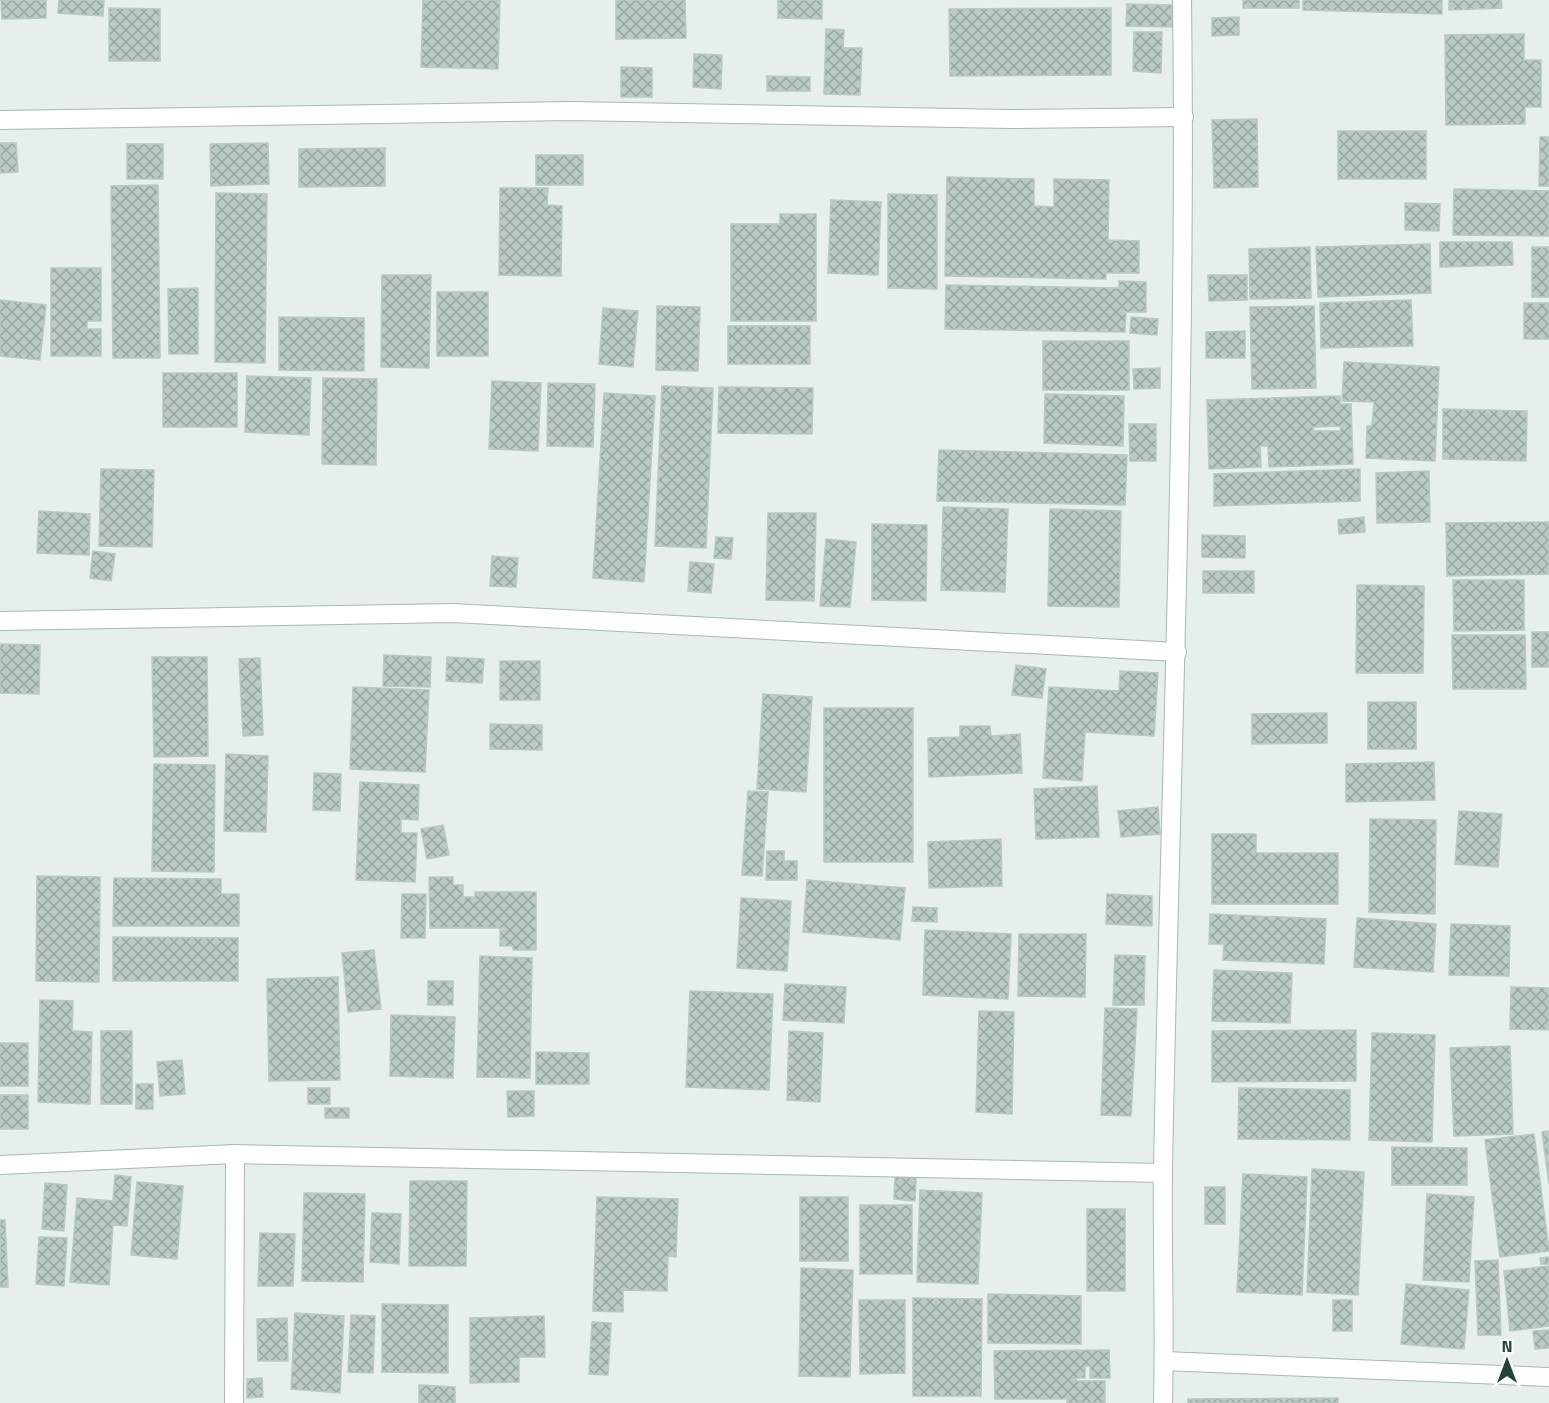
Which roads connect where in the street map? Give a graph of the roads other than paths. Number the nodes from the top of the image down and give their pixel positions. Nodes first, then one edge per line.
1 (1182, 0) edge
2 (1184, 117) junction
3 (0, 120) edge
4 (0, 621) edge
5 (1177, 652) junction
6 (235, 1154) junction
7 (0, 1165) edge
8 (1163, 1173) junction
9 (1164, 1361) junction
10 (1549, 1377) edge
11 (234, 1403) edge
12 (1163, 1403) edge

1 - 2 street
2 - 3 street
2 - 5 street
4 - 5 street
5 - 8 street
6 - 7 street
6 - 8 street
6 - 11 street
8 - 9 street
9 - 10 street
9 - 12 street

